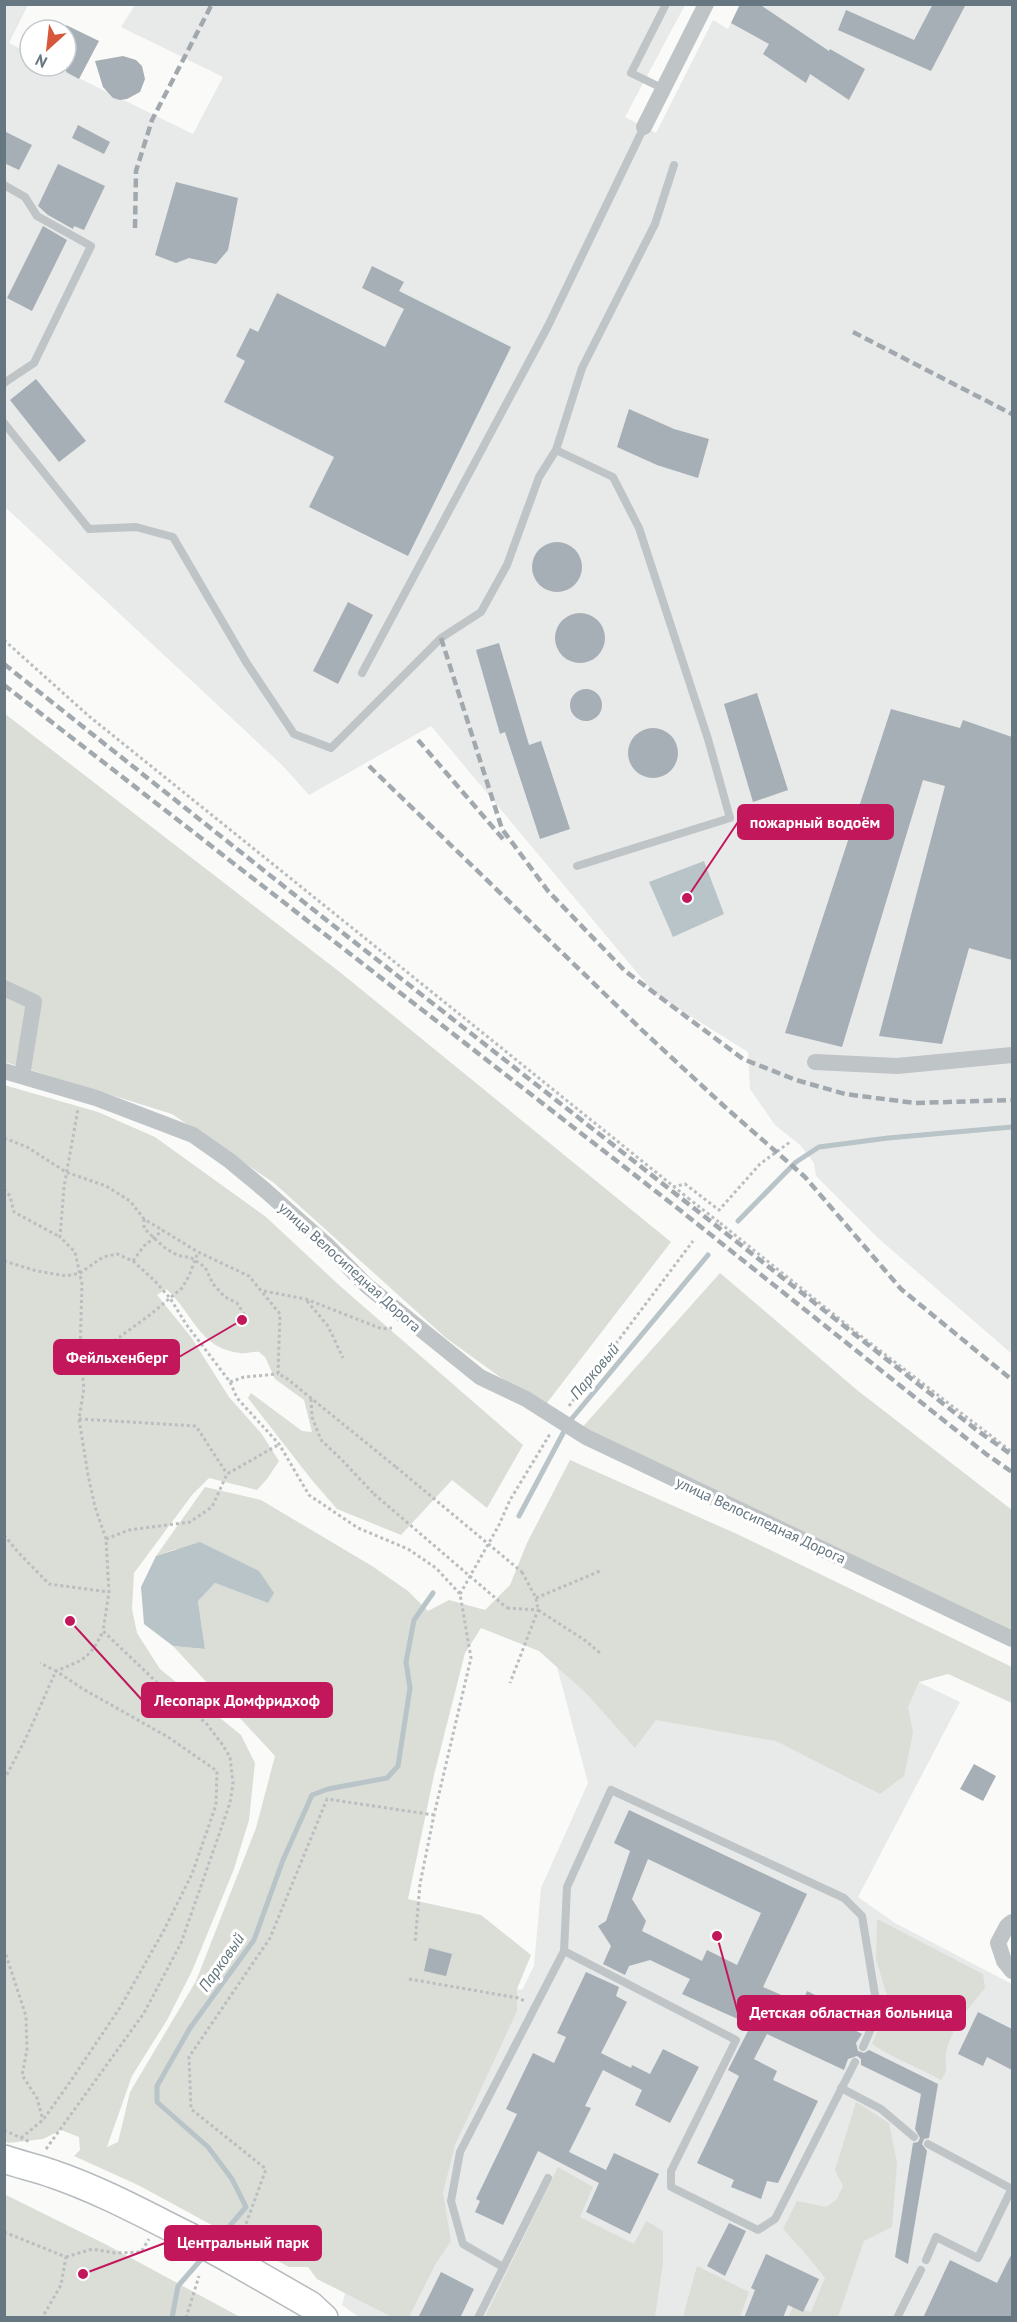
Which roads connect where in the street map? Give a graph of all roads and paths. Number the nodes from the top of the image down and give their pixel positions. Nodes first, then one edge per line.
1 (666, 4) edge
2 (706, 4) edge
3 (664, 89) junction
4 (645, 127) joint
5 (674, 165) dead end
6 (4, 185) edge
7 (4, 383) edge
8 (4, 423) edge
9 (556, 450) junction
10 (4, 640) edge
11 (362, 673) dead end
12 (577, 866) dead end
13 (4, 988) edge
14 (1012, 1055) edge
15 (815, 1062) dead end
16 (4, 1071) edge
17 (22, 1076) junction
18 (80, 1093) junction
19 (4, 1138) edge
20 (790, 1142) dead end
21 (66, 1172) junction
22 (685, 1184) junction
23 (673, 1187) junction
24 (4, 1189) edge
25 (676, 1191) junction
26 (144, 1219) junction
27 (163, 1230) junction
28 (60, 1237) junction
29 (154, 1238) junction
30 (693, 1241) dead end
31 (198, 1252) junction
32 (195, 1259) junction
33 (4, 1261) edge
34 (133, 1261) junction
35 (81, 1273) junction
36 (262, 1291) junction
37 (170, 1298) junction
38 (306, 1299) junction
39 (249, 1322) dead end
40 (415, 1325) junction
41 (80, 1353) junction
42 (343, 1358) dead end
43 (278, 1374) junction
44 (230, 1382) junction
45 (311, 1399) junction
46 (79, 1419) junction
47 (563, 1423) junction
48 (279, 1444) junction
49 (1012, 1452) edge
50 (227, 1474) junction
51 (4, 1535) edge
52 (106, 1539) junction
53 (600, 1571) dead end
54 (110, 1592) junction
55 (460, 1594) junction
56 (536, 1599) junction
57 (538, 1610) junction
58 (103, 1631) junction
59 (1012, 1639) edge
60 (600, 1653) dead end
61 (40, 1663) dead end
62 (56, 1671) junction
63 (510, 1683) dead end
64 (4, 1780) edge
65 (434, 1815) junction
66 (1012, 1922) edge
67 (415, 1943) dead end
68 (4, 1949) edge
69 (564, 1952) junction
70 (1012, 1971) edge
71 (409, 1979) dead end
72 (518, 1998) dead end
73 (863, 2047) dead end
74 (855, 2062) dead end
75 (842, 2088) junction
76 (43, 2120) junction
77 (4, 2130) edge
78 (914, 2137) dead end
79 (928, 2144) dead end
80 (46, 2150) dead end
81 (4, 2159) edge
82 (548, 2178) dead end
83 (1012, 2188) edge
84 (4, 2232) edge
85 (242, 2235) dead end
86 (141, 2252) dead end
87 (66, 2257) junction
88 (926, 2260) dead end
89 (503, 2267) junction
90 (921, 2270) dead end
91 (199, 2276) dead end
92 (42, 2318) edge
93 (186, 2318) edge
94 (324, 2318) edge
95 (478, 2318) edge
96 (897, 2318) edge

1 - 3 lane
2 - 3 street
3 - 4 street
4 - 11 lane
5 - 9 lane
6 - 7 lane
8 - 9 lane
9 - 12 lane
10 - 23 path
13 - 17 street
14 - 15 street
16 - 17 street, улица Велосипедная Дорога
17 - 18 street, улица Велосипедная Дорога
18 - 21 path
18 - 40 street, улица Велосипедная Дорога
19 - 21 path
20 - 22 path
21 - 26 path
21 - 28 path
22 - 23 path
22 - 25 path
23 - 25 path
24 - 28 path
25 - 49 path, bridge
26 - 27 path
26 - 29 path
27 - 29 path
27 - 31 path
28 - 35 path
29 - 32 path
29 - 34 path
30 - 47 path
31 - 32 path
31 - 36 path
32 - 37 path
32 - 39 path
33 - 35 path
34 - 35 path
34 - 37 path
35 - 41 path
36 - 38 path
36 - 43 path
37 - 41 path
37 - 44 path
38 - 40 path
38 - 42 path
40 - 47 street, улица Велосипедная Дорога
41 - 46 path
43 - 44 path
43 - 45 path
44 - 48 path
45 - 56 path, bridge
45 - 57 path, bridge
46 - 50 path
46 - 52 path
47 - 55 path
47 - 59 street, улица Велосипедная Дорога
48 - 50 path
48 - 55 path
50 - 52 path
51 - 54 path
52 - 54 path
53 - 56 path
54 - 58 path
55 - 65 path
56 - 57 path
57 - 60 path
57 - 63 path
58 - 62 path
58 - 80 path
61 - 62 path
62 - 64 path
62 - 76 path
65 - 67 path
65 - 85 path
66 - 70 street
68 - 76 path
69 - 73 lane
69 - 75 lane
69 - 89 lane
71 - 72 path
74 - 75 lane
75 - 78 lane
76 - 77 path
79 - 83 lane
81 - 94 main road, bridge
82 - 89 lane
83 - 88 lane
84 - 87 path
86 - 87 path
87 - 92 path
89 - 95 lane
90 - 96 lane
91 - 93 path

